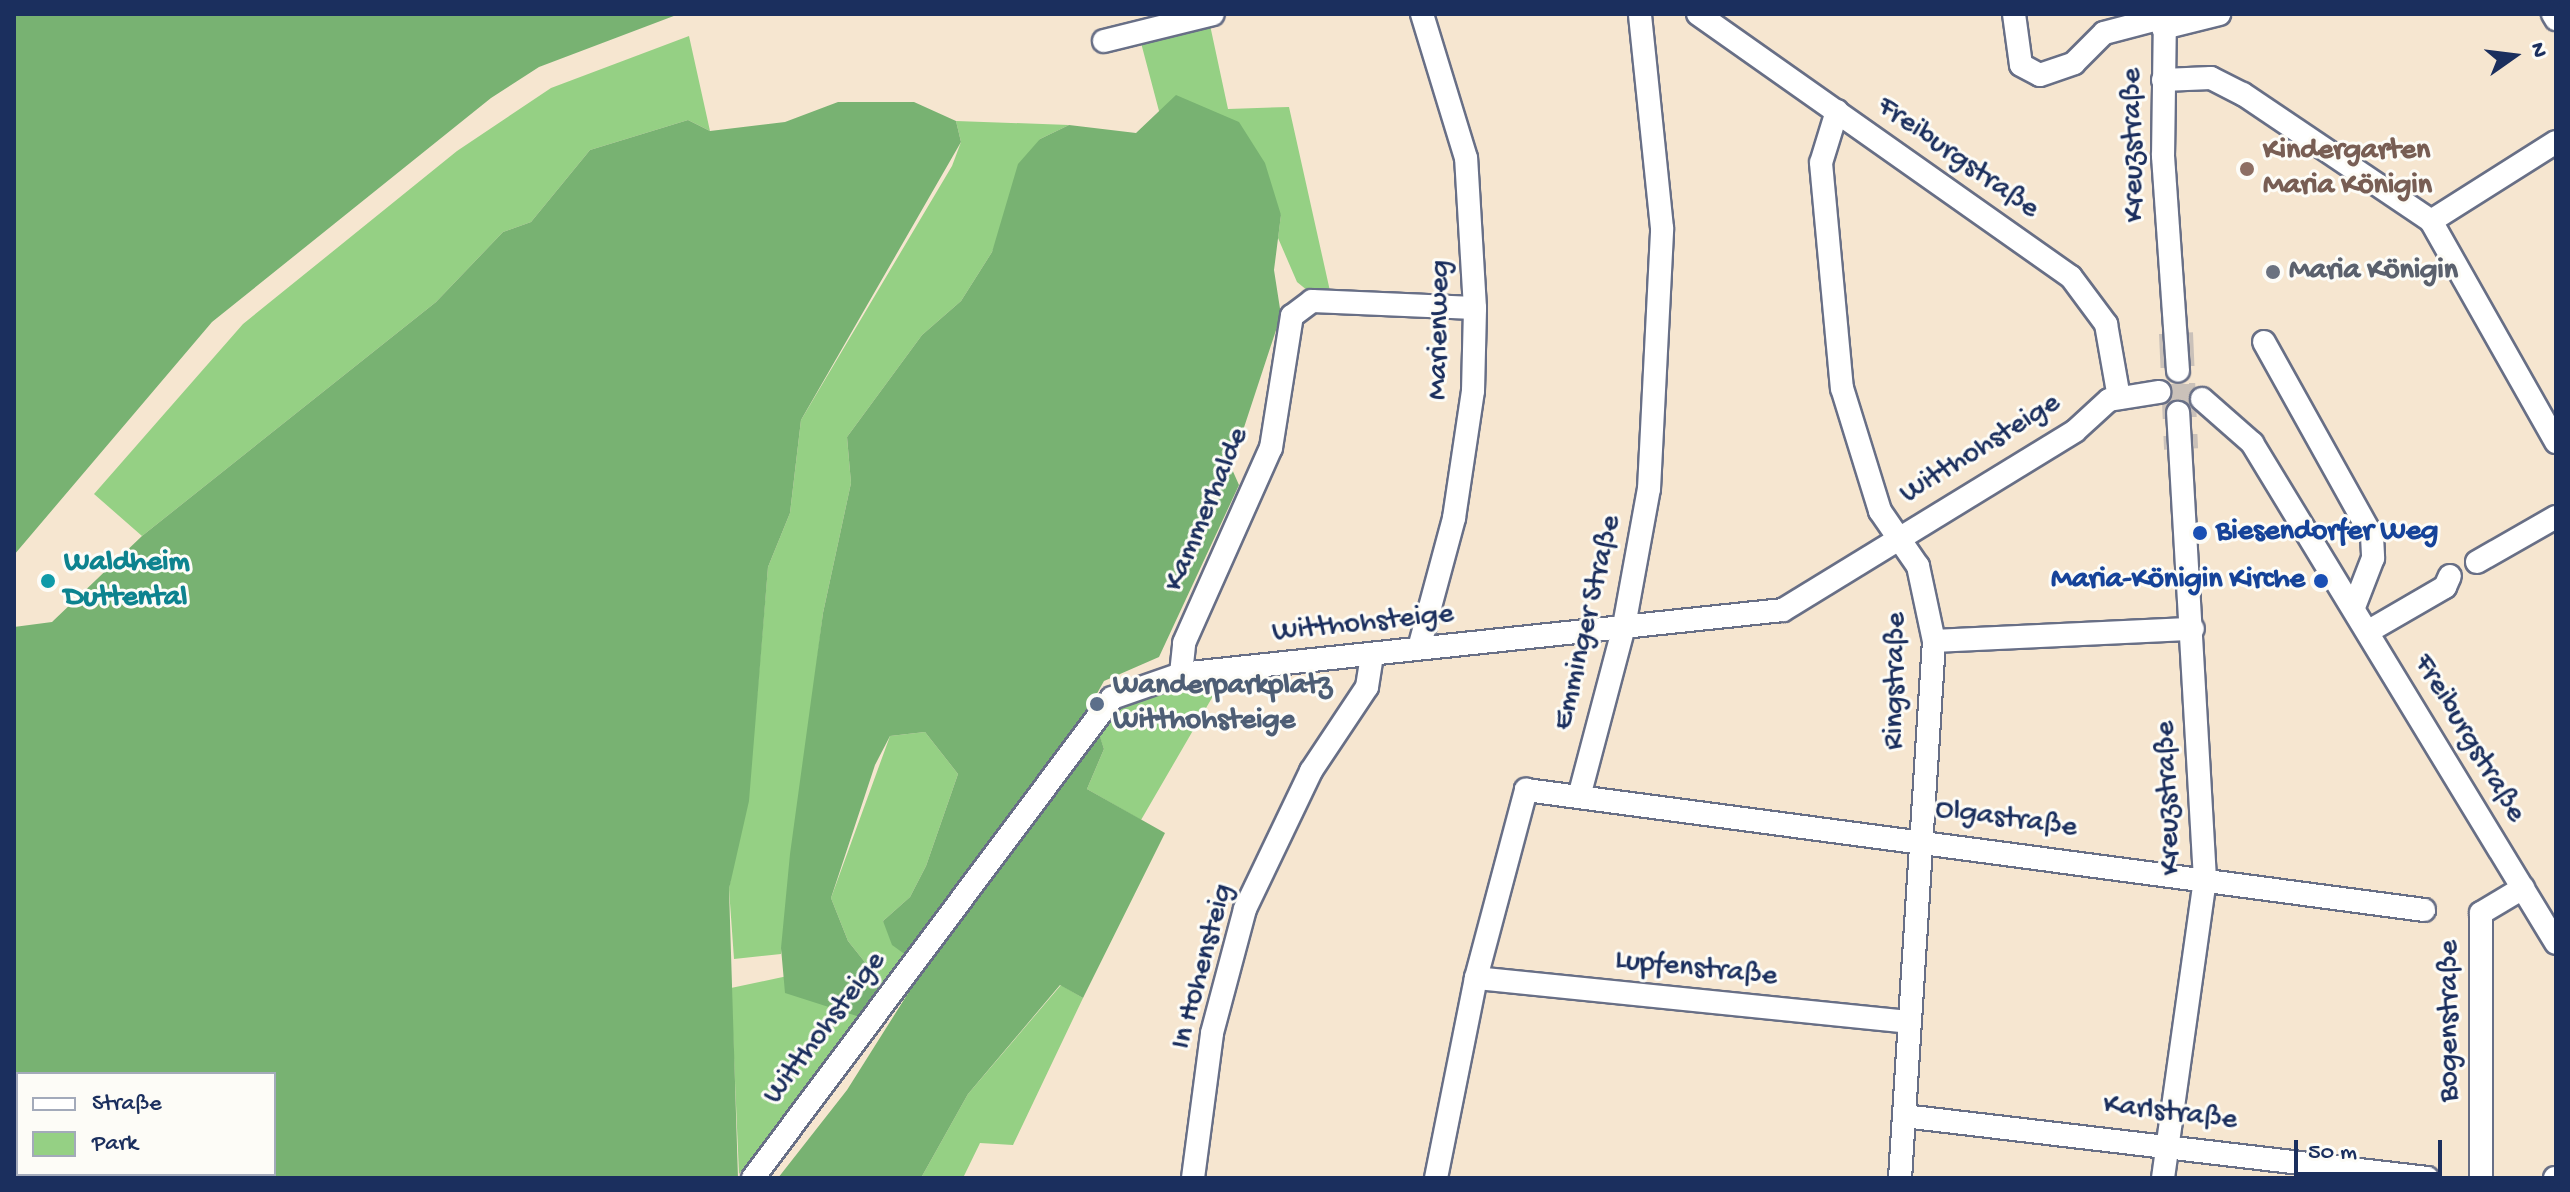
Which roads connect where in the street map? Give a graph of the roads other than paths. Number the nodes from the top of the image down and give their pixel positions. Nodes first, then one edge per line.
1 (1213, 14) edge
2 (1422, 14) edge
3 (1640, 14) edge
4 (1698, 14) edge
5 (2014, 14) edge
6 (2219, 14) edge
7 (2164, 19) edge
8 (1104, 41) dead end
9 (2163, 80) junction
10 (1837, 111) junction
11 (2556, 142) edge
12 (2431, 221) junction
13 (1475, 308) junction
14 (2264, 342) dead end
15 (2178, 370) junction
16 (2159, 392) junction
17 (2119, 398) junction
18 (2202, 399) junction
19 (2178, 413) junction
20 (2556, 442) edge
21 (2556, 517) edge
22 (1902, 536) junction
23 (2477, 562) dead end
24 (2450, 576) dead end
25 (2354, 607) junction
26 (1624, 626) junction
27 (2193, 629) junction
28 (2369, 631) junction
29 (1934, 641) junction
30 (1419, 648) junction
31 (1372, 656) junction
32 (1181, 674) junction
33 (1580, 793) junction
34 (1921, 838) junction
35 (2205, 879) junction
36 (2523, 888) junction
37 (2424, 910) dead end
38 (2556, 943) edge
39 (1476, 978) junction
40 (1910, 1022) junction
41 (1904, 1116) junction
42 (2168, 1142) junction
43 (753, 1178) edge
44 (1193, 1178) edge
45 (1419, 1178) edge
46 (1436, 1178) edge
47 (1451, 1178) edge
48 (1900, 1178) edge
49 (2163, 1178) edge
50 (2427, 1178) edge
51 (2481, 1178) edge

1 - 8 street
2 - 13 street, Marienweg
3 - 26 street, Emminger Straße
4 - 10 street, Freiburgstraße
5 - 7 street
6 - 7 street
7 - 9 street, Kreuzstraße
9 - 12 street
9 - 15 street, Kreuzstraße
10 - 17 street, Freiburgstraße
10 - 22 street, Ringstraße
11 - 12 street
12 - 20 street
13 - 30 street, Marienweg
13 - 32 street, Kammerhalde
14 - 25 street
15 - 16 street
15 - 18 street, Freiburgstraße
16 - 17 street, Witthohsteige
16 - 19 street
17 - 22 street, Witthohsteige
18 - 19 street
18 - 25 street, Freiburgstraße
19 - 27 street, Kreuzstraße
21 - 23 street
22 - 26 street, Witthohsteige
22 - 29 street, Ringstraße
24 - 28 street
25 - 28 street, Freiburgstraße
26 - 30 street, Witthohsteige
26 - 33 street, Emminger Straße
27 - 29 street
27 - 35 street, Kreuzstraße
28 - 36 street, Freiburgstraße
29 - 34 street, Ringstraße
30 - 31 street, Witthohsteige
31 - 32 street, Witthohsteige
31 - 44 street, In Hohensteig
32 - 43 street, Witthohsteige
33 - 34 street, Olgastraße
33 - 39 street
34 - 35 street, Olgastraße
34 - 40 street, Ringstraße
35 - 37 street, Olgastraße
35 - 42 street, Kreuzstraße
36 - 38 street, Freiburgstraße
36 - 51 street, Bogenstraße
39 - 40 street, Lupfenstraße
39 - 46 street
40 - 41 street, Ringstraße
41 - 42 street, Karlstraße
41 - 48 street, Ringstraße
42 - 49 street, Kreuzstraße
42 - 50 street, Karlstraße
45 - 46 street
46 - 47 street

